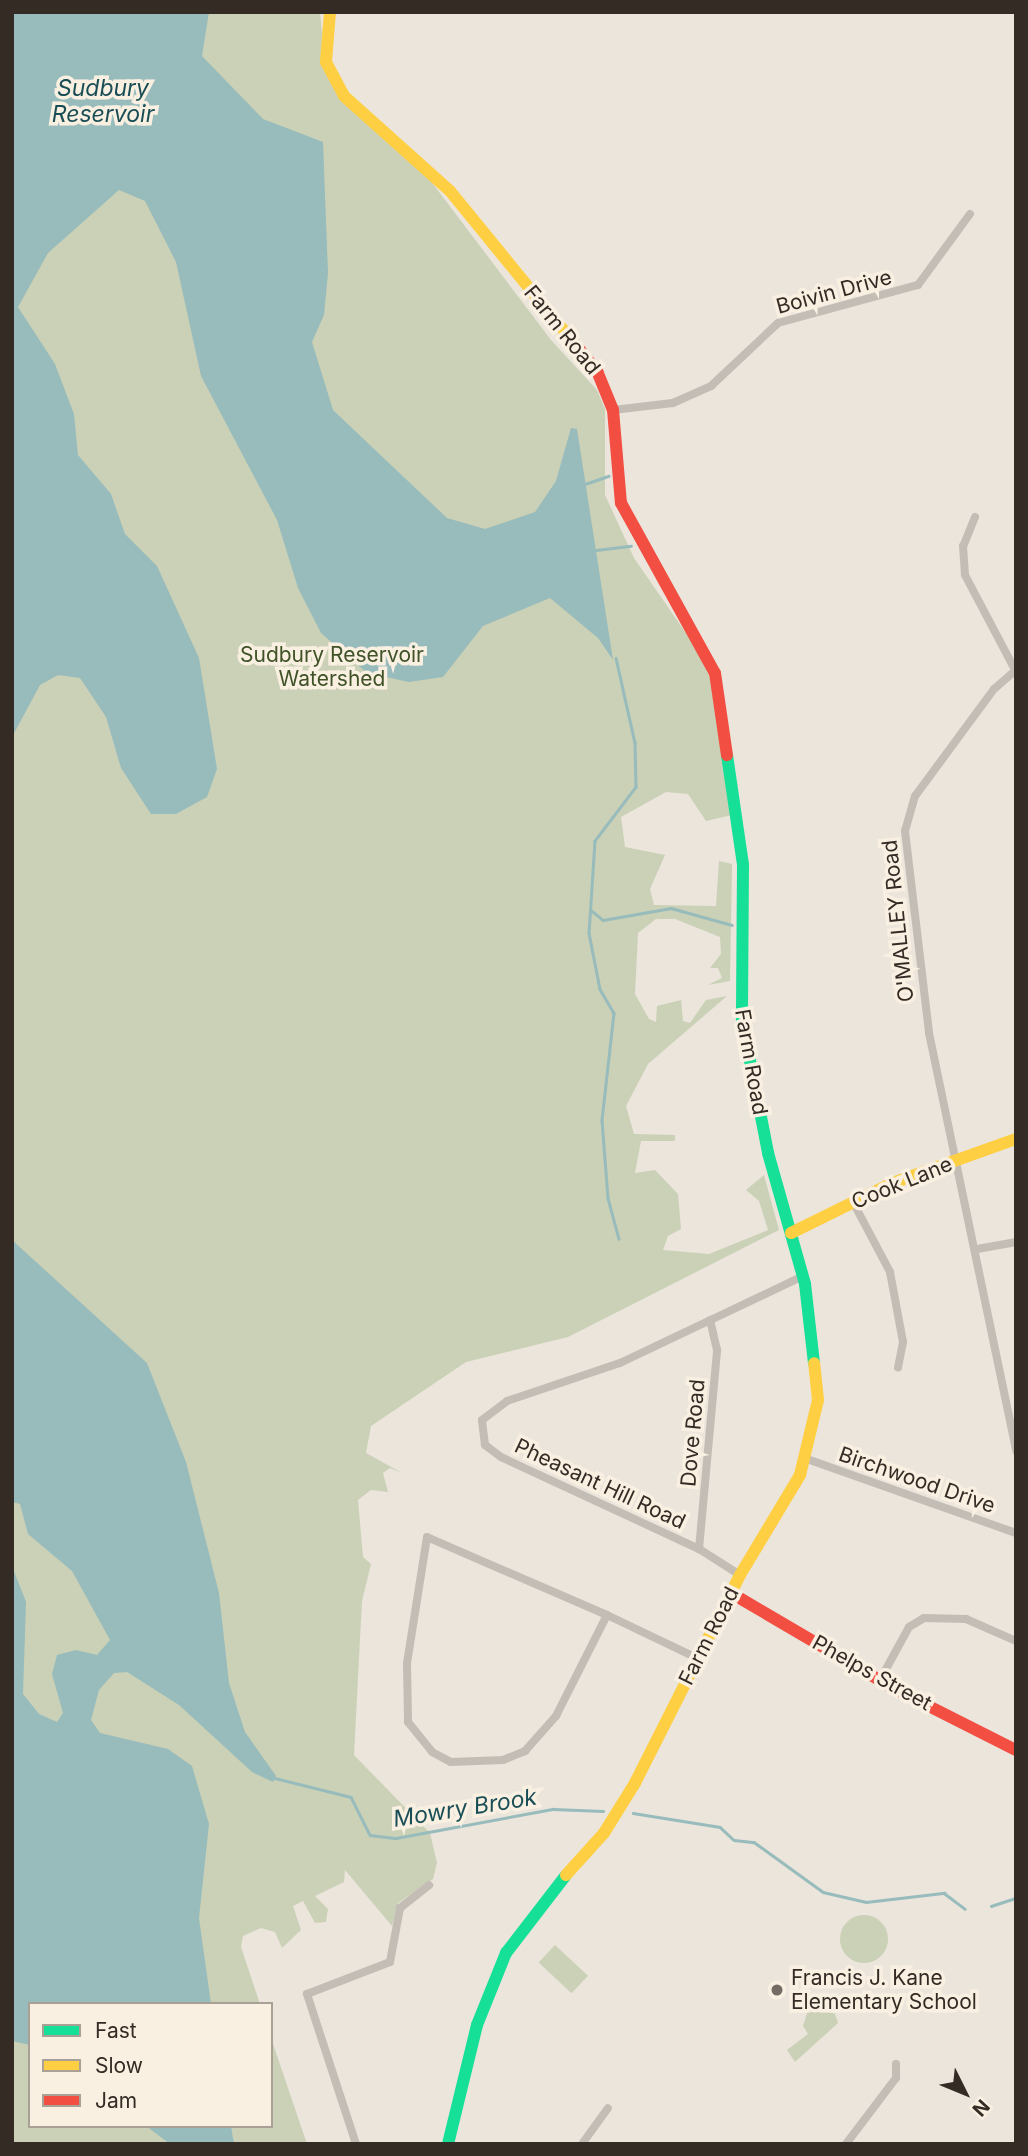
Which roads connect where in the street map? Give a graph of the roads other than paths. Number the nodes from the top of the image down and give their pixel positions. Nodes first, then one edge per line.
1 (330, 12) edge
2 (970, 214) dead end
3 (612, 411) junction
4 (975, 517) dead end
5 (1015, 670) edge
6 (1016, 1139) edge
7 (960, 1160) junction
8 (853, 1202) junction
9 (791, 1233) junction
10 (1016, 1242) edge
11 (977, 1249) junction
12 (803, 1276) junction
13 (710, 1320) junction
14 (898, 1368) dead end
15 (1016, 1451) edge
16 (807, 1459) junction
17 (1016, 1533) edge
18 (699, 1549) junction
19 (740, 1575) junction
20 (731, 1593) junction
21 (607, 1615) junction
22 (1016, 1641) edge
23 (697, 1658) junction
24 (880, 1680) junction
25 (1016, 1750) edge
26 (429, 1885) dead end
27 (896, 2064) dead end
28 (608, 2108) dead end
29 (356, 2144) edge
30 (448, 2144) edge
31 (582, 2144) edge
32 (846, 2144) edge

1 - 3 street, Farm Road
2 - 3 street, Boivin Drive
3 - 9 street, Farm Road
4 - 5 street
5 - 7 street, O'MALLEY Road
6 - 7 street, Cook Lane
7 - 8 street, Cook Lane
7 - 11 street, O'MALLEY Road
8 - 9 street, Cook Lane
8 - 14 street
9 - 12 street, Farm Road
10 - 11 street
11 - 15 street, O'MALLEY Road
12 - 13 street, Pheasant Hill Road
12 - 16 street, Farm Road
13 - 18 street, Dove Road
13 - 18 street, Pheasant Hill Road
16 - 17 street, Birchwood Drive
16 - 19 street, Farm Road
18 - 19 street, Pheasant Hill Road
19 - 20 street, Farm Road
20 - 23 street, Farm Road
20 - 24 street, Phelps Street
21 - 21 street
21 - 23 street
22 - 24 street
23 - 30 street, Farm Road
24 - 25 street, Phelps Street
26 - 29 street
27 - 32 street
28 - 31 street

